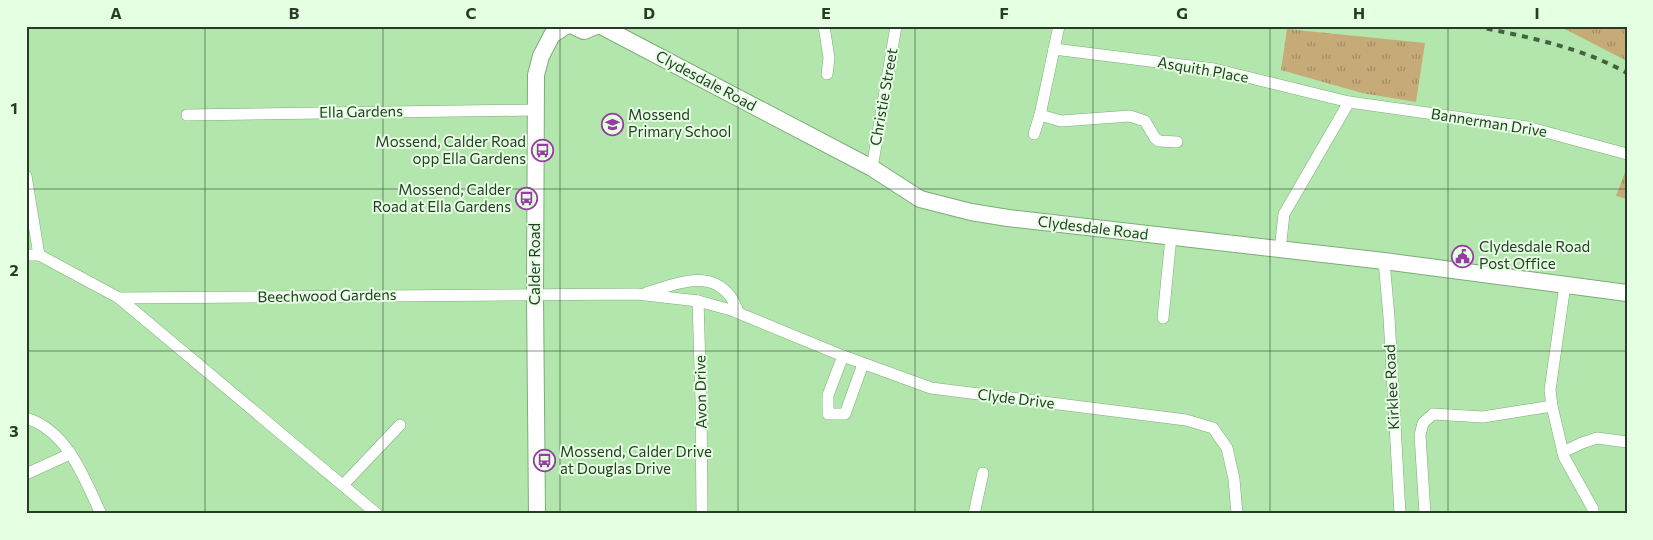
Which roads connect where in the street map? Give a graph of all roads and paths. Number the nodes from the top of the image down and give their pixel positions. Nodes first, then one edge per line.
1 (566, 26) edge
2 (573, 26) edge
3 (596, 26) edge
4 (601, 26) edge
5 (824, 26) edge
6 (896, 26) edge
7 (1059, 26) edge
8 (1054, 49) junction
9 (827, 74) dead end
10 (1349, 102) junction
11 (535, 110) junction
12 (187, 115) dead end
13 (1040, 115) junction
14 (1034, 134) dead end
15 (1177, 142) dead end
16 (1627, 154) edge
17 (872, 168) junction
18 (26, 176) edge
19 (1171, 237) junction
20 (1280, 250) junction
21 (26, 255) edge
22 (39, 255) junction
23 (1384, 261) junction
24 (1565, 285) junction
25 (1627, 293) edge
26 (637, 294) junction
27 (535, 295) junction
28 (119, 298) junction
29 (698, 301) junction
30 (739, 313) junction
31 (1163, 318) dead end
32 (843, 356) junction
33 (863, 364) junction
34 (1552, 406) junction
35 (26, 418) edge
36 (400, 425) dead end
37 (1627, 442) edge
38 (1563, 452) junction
39 (70, 454) junction
40 (983, 473) dead end
41 (26, 474) edge
42 (343, 485) junction
43 (101, 514) edge
44 (377, 514) edge
45 (537, 514) edge
46 (702, 514) edge
47 (974, 514) edge
48 (1236, 514) edge
49 (1400, 514) edge
50 (1425, 514) edge
51 (1593, 514) edge

1 - 11 main road, Calder Road
2 - 3 main road
4 - 17 main road, Clydesdale Road
5 - 9 street
6 - 17 street, Christie Street
7 - 8 street
8 - 10 street, Asquith Place
8 - 13 street
10 - 16 street, Bannerman Drive
10 - 20 street
11 - 12 street, Ella Gardens
11 - 27 main road, Calder Road
13 - 14 street
13 - 15 street
17 - 19 main road, Clydesdale Road
18 - 22 street
19 - 20 main road, Clydesdale Road
19 - 31 street
20 - 23 main road, Clydesdale Road
21 - 22 street
22 - 28 street, Beechwood Gardens
23 - 24 main road, Clydesdale Road
23 - 49 street, Kirklee Road
24 - 25 main road, Clydesdale Road
24 - 34 street
26 - 27 street, Clyde Drive
26 - 29 street, Clyde Drive
26 - 30 street, Clyde Drive
27 - 28 street, Beechwood Gardens
27 - 45 main road, Calder Road
28 - 42 street, Beechwood Gardens
29 - 30 street, Clyde Drive
29 - 46 street, Avon Drive
30 - 32 street, Clyde Drive
32 - 33 street, Clyde Drive
32 - 33 street
33 - 48 street, Clyde Drive
34 - 38 street
34 - 50 street
35 - 39 street
36 - 42 street
37 - 38 street
38 - 51 street
39 - 41 street
39 - 43 street
40 - 47 street
42 - 44 street, Beechwood Gardens

